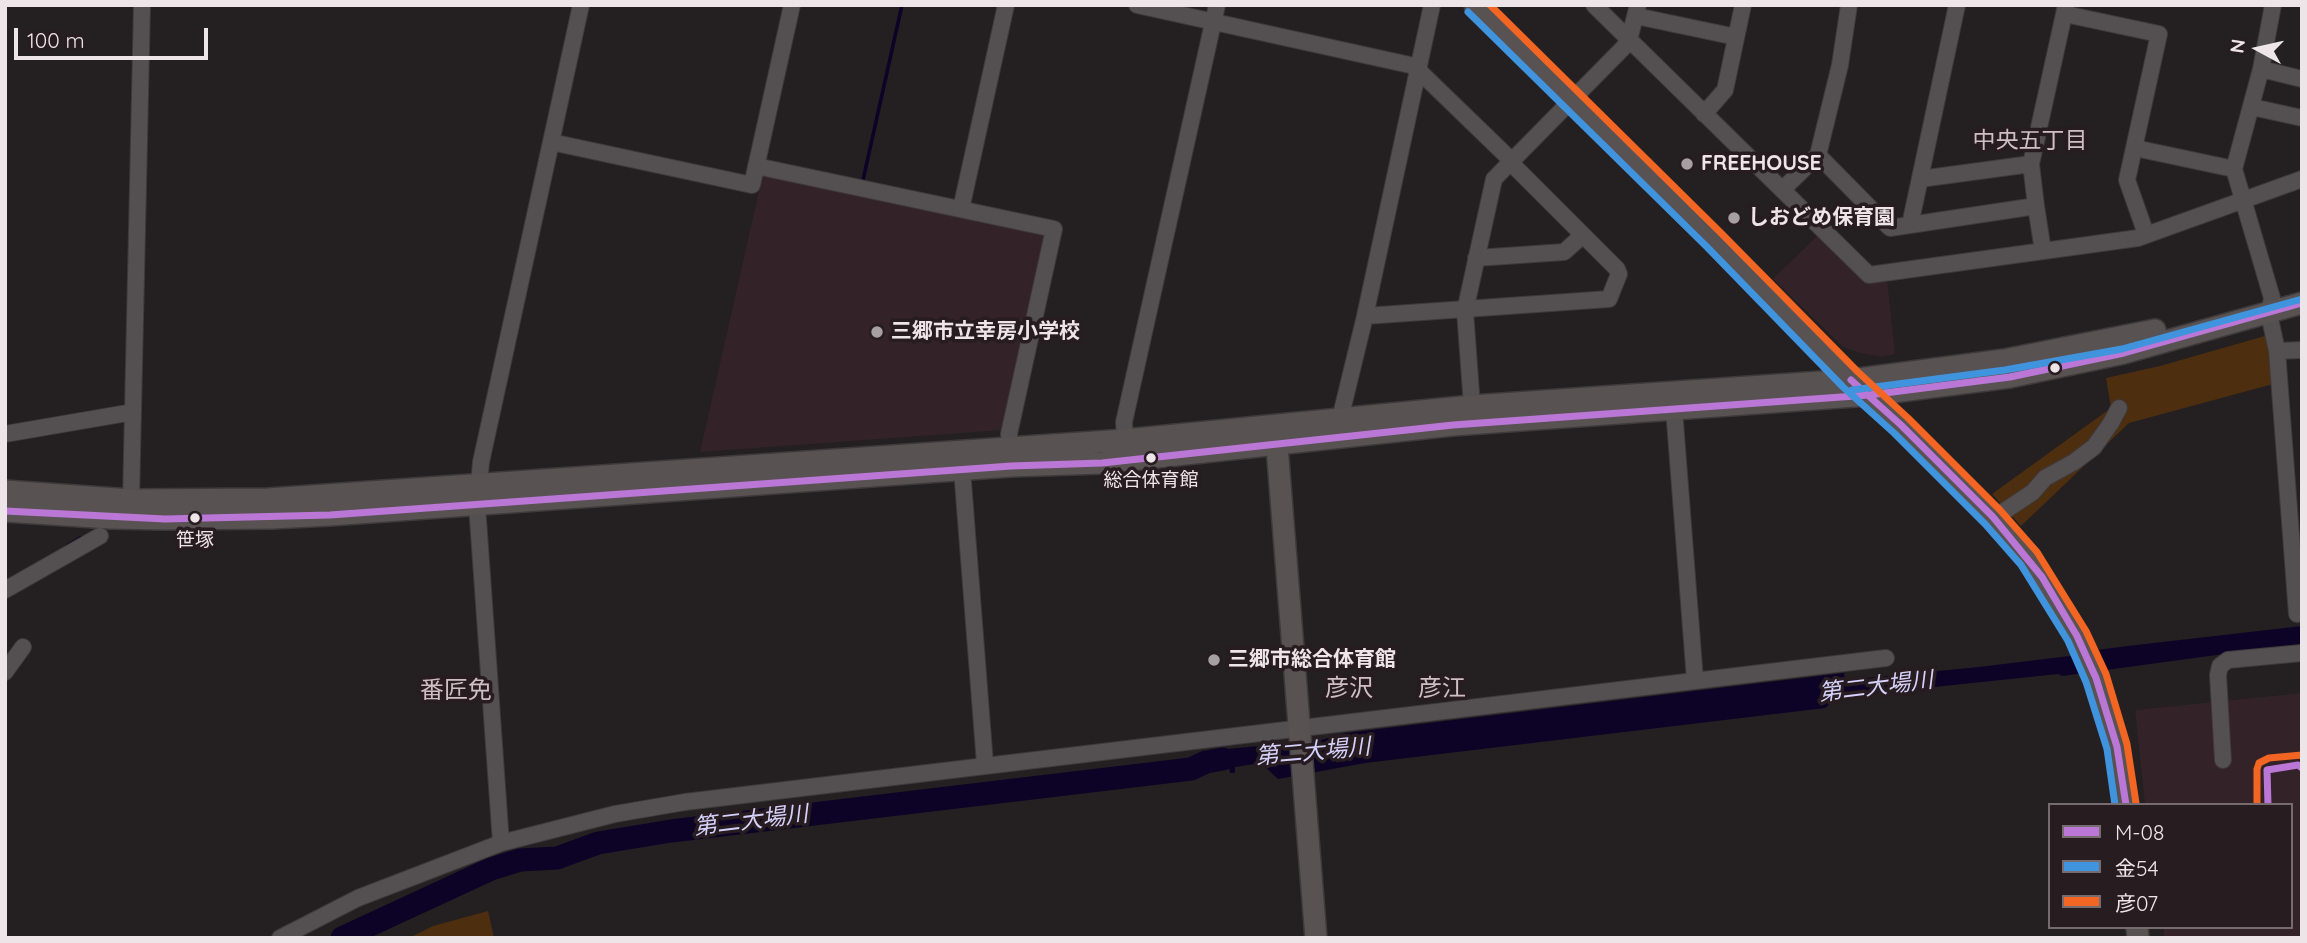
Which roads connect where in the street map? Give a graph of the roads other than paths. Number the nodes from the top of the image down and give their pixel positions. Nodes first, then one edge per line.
1 (142, 5) edge
2 (581, 5) edge
3 (792, 5) edge
4 (1006, 5) edge
5 (1137, 5) edge
6 (1217, 5) edge
7 (1432, 5) edge
8 (1475, 5) edge
9 (1594, 5) edge
10 (1743, 5) edge
11 (1849, 5) edge
12 (1957, 5) edge
13 (2273, 5) edge
14 (2066, 9) edge
15 (1637, 10) edge
16 (1214, 22) junction
17 (1736, 37) junction
18 (1629, 40) junction
19 (1418, 68) junction
20 (2261, 69) junction
21 (2302, 79) edge
22 (1571, 100) junction
23 (2252, 107) junction
24 (1704, 114) junction
25 (2302, 118) edge
26 (551, 142) junction
27 (2134, 148) junction
28 (1818, 155) junction
29 (1511, 162) junction
30 (2031, 164) junction
31 (756, 166) junction
32 (2234, 169) junction
33 (1920, 179) junction
34 (2302, 179) edge
35 (1782, 190) junction
36 (2243, 201) junction
37 (2036, 206) junction
38 (961, 209) junction
39 (1910, 225) junction
40 (2146, 234) junction
41 (1583, 235) junction
42 (2043, 251) junction
43 (1476, 258) junction
44 (2302, 288) edge
45 (2302, 303) edge
46 (2270, 306) junction
47 (1465, 311) junction
48 (1365, 316) junction
49 (2302, 350) edge
50 (2277, 351) junction
51 (1851, 380) junction
52 (1869, 394) junction
53 (1472, 406) junction
54 (2119, 408) dead end
55 (1674, 409) junction
56 (133, 412) junction
57 (1340, 419) junction
58 (5, 434) edge
59 (1277, 435) junction
60 (1125, 440) junction
61 (1010, 448) junction
62 (961, 469) junction
63 (479, 484) junction
64 (5, 491) edge
65 (131, 500) junction
66 (477, 505) junction
67 (5, 511) edge
68 (2003, 512) dead end
69 (100, 537) dead end
70 (2297, 555) edge
71 (5, 590) edge
72 (2302, 613) edge
73 (23, 647) dead end
74 (2302, 653) edge
75 (1886, 658) dead end
76 (5, 672) edge
77 (1695, 680) junction
78 (1300, 734) junction
79 (2223, 760) dead end
80 (985, 764) junction
81 (2126, 803) edge
82 (501, 843) junction
83 (280, 938) edge
84 (1316, 938) edge

1 - 56 street
2 - 26 street
3 - 31 street
4 - 38 street
5 - 16 street
6 - 16 street
7 - 19 street
8 - 22 street
9 - 18 street
10 - 17 street
11 - 28 street
12 - 33 street
13 - 20 street
14 - 27 street
14 - 30 street
15 - 17 street
15 - 18 street
16 - 19 street
16 - 60 street
17 - 24 street
18 - 22 street
18 - 24 street
19 - 29 street
19 - 48 street
20 - 21 street
20 - 23 street
22 - 29 street
22 - 51 street
23 - 25 street
23 - 32 street
24 - 35 street
26 - 31 street
26 - 63 street
27 - 32 street
27 - 40 street
28 - 35 street
28 - 39 street
29 - 41 street
29 - 43 street
30 - 33 street
30 - 37 street
31 - 38 street
32 - 36 street
33 - 39 street
34 - 36 street
35 - 42 street
36 - 40 street
36 - 46 street
37 - 39 street
37 - 42 street
38 - 61 street
40 - 42 street
41 - 43 street
41 - 47 street
43 - 47 street
44 - 46 street
45 - 46 street
46 - 50 street
46 - 51 street
46 - 52 street
47 - 48 street
47 - 53 street
48 - 57 street
49 - 50 street
50 - 70 street
51 - 52 street
51 - 53 street
52 - 55 street
52 - 81 street
53 - 57 street
54 - 68 street
55 - 59 street
55 - 77 street
56 - 58 street
56 - 65 street
57 - 59 street
59 - 60 street
59 - 62 street
59 - 78 street
60 - 61 street
61 - 63 street
62 - 66 street
62 - 80 street
63 - 65 street
63 - 66 street
64 - 65 street
66 - 67 street
66 - 82 street
69 - 71 street
70 - 72 street
73 - 76 street
74 - 79 street
75 - 77 street
77 - 78 street
78 - 80 street
78 - 84 street
80 - 82 street
82 - 83 street

